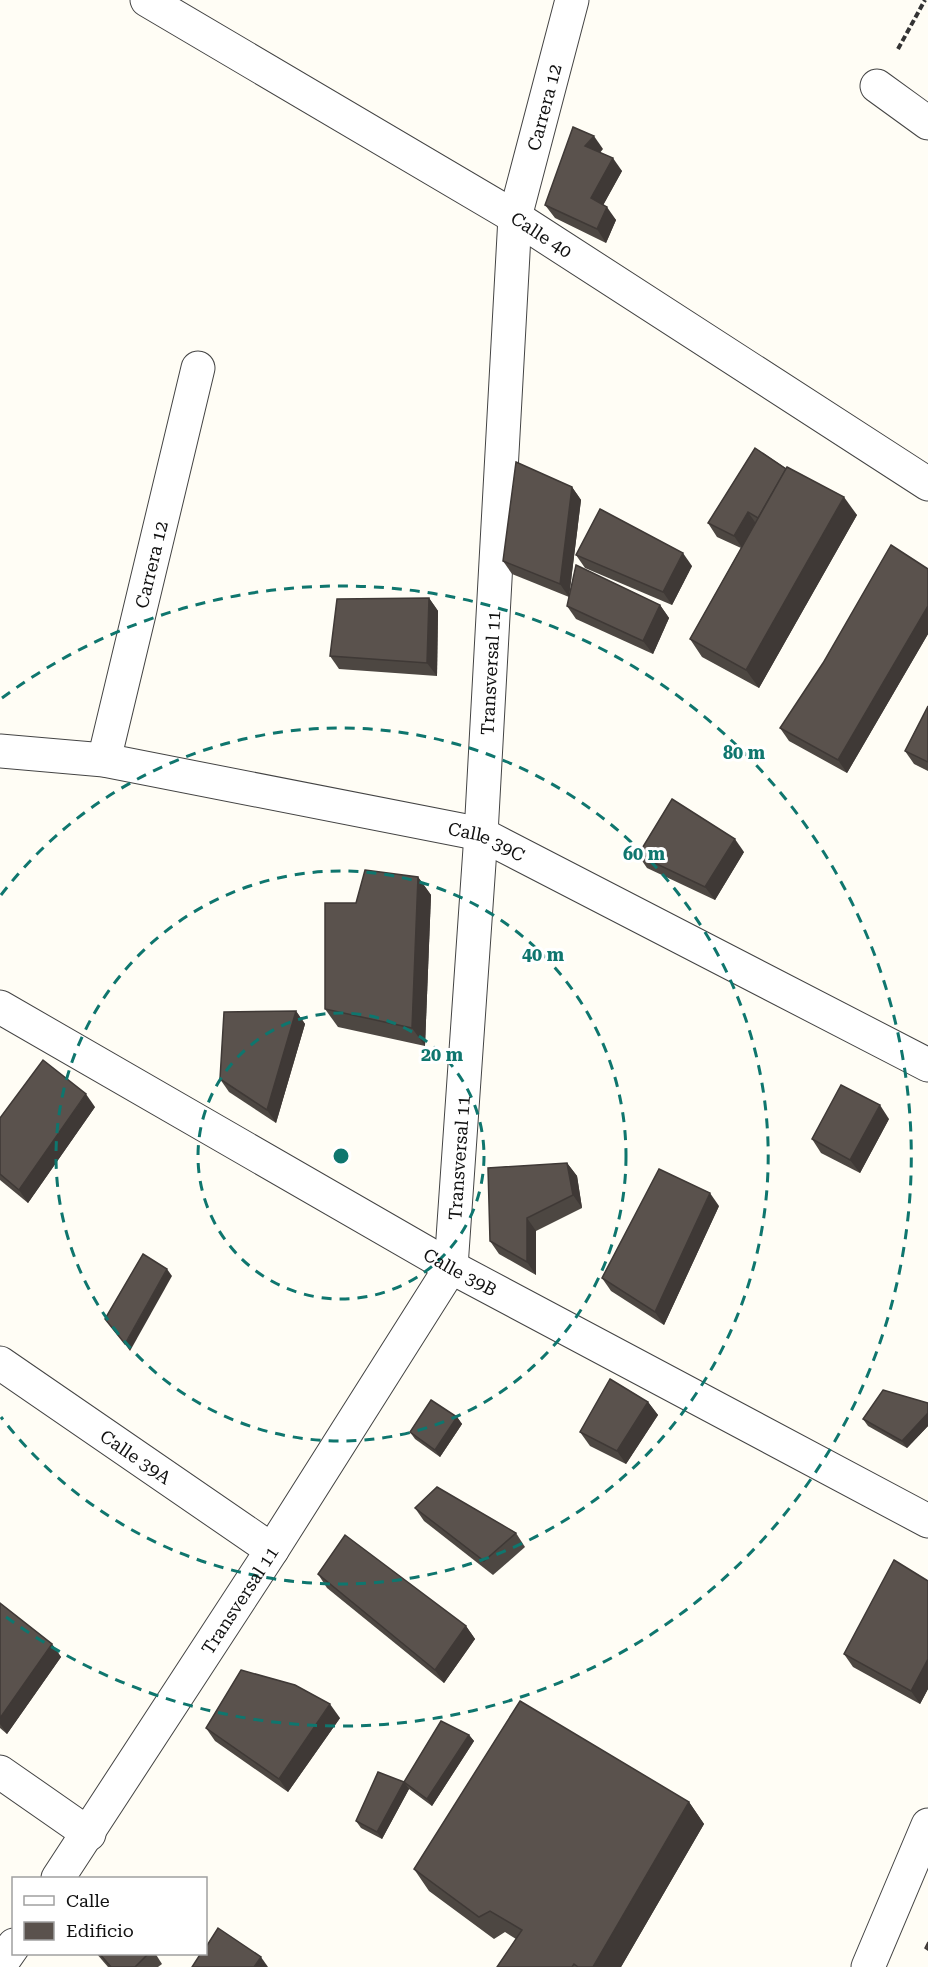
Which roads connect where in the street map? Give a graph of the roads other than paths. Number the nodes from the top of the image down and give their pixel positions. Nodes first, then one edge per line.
1 (147, 0) edge
2 (572, 0) edge
3 (877, 86) road end
4 (928, 123) edge
5 (515, 217) junction
6 (198, 368) dead end
7 (928, 484) edge
8 (0, 751) edge
9 (104, 760) junction
10 (481, 834) junction
11 (0, 1007) edge
12 (928, 1065) edge
13 (450, 1267) junction
14 (0, 1363) edge
15 (928, 1521) edge
16 (272, 1550) junction
17 (0, 1772) edge
18 (928, 1825) edge
19 (89, 1834) junction
20 (59, 1877) edge
21 (12, 1948) edge
22 (0, 1965) edge
23 (868, 1967) edge

1 - 5 street, Calle 40
2 - 5 street, Carrera 12
3 - 4 street
5 - 7 street, Calle 40
5 - 10 street, Transversal 11
6 - 9 street, Carrera 12
8 - 9 street, Calle 39C
9 - 10 street, Calle 39C
10 - 12 street, Calle 39C
10 - 13 street, Transversal 11
11 - 13 street, Calle 39B
13 - 15 street, Calle 39B
13 - 16 street, Transversal 11
14 - 16 street, Calle 39A
16 - 19 street, Transversal 11
17 - 19 street
18 - 23 street
19 - 20 street, Transversal 11
21 - 22 street

